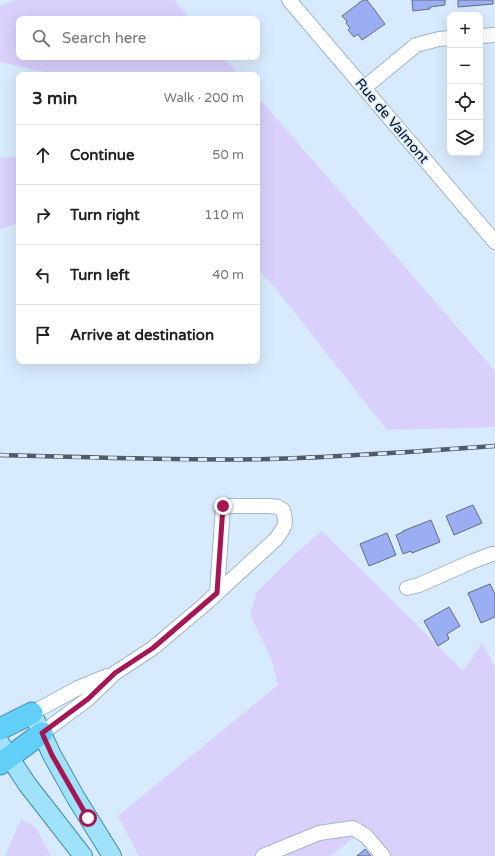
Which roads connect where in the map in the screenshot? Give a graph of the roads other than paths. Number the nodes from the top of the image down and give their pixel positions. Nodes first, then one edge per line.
1 (289, 0) edge
2 (495, 35) edge
3 (483, 36) edge
4 (447, 38) edge
5 (364, 88) junction
6 (490, 228) edge
7 (495, 242) edge
8 (495, 554) edge
9 (407, 588) dead end
10 (217, 593) junction
11 (115, 673) junction
12 (32, 713) junction
13 (0, 729) edge
14 (42, 733) junction
15 (3, 754) edge
16 (83, 856) edge
17 (112, 856) edge
18 (263, 856) edge
19 (383, 856) edge

1 - 5 street, Rue de Valmont
2 - 3 street
4 - 5 street
5 - 6 street, Rue de Valmont
6 - 7 street, Rue de Valmont
8 - 9 street
10 - 10 street
10 - 11 street
11 - 12 street
11 - 14 street
12 - 13 highway
12 - 14 main road
14 - 15 highway
14 - 17 main road
15 - 16 main road
18 - 19 street

